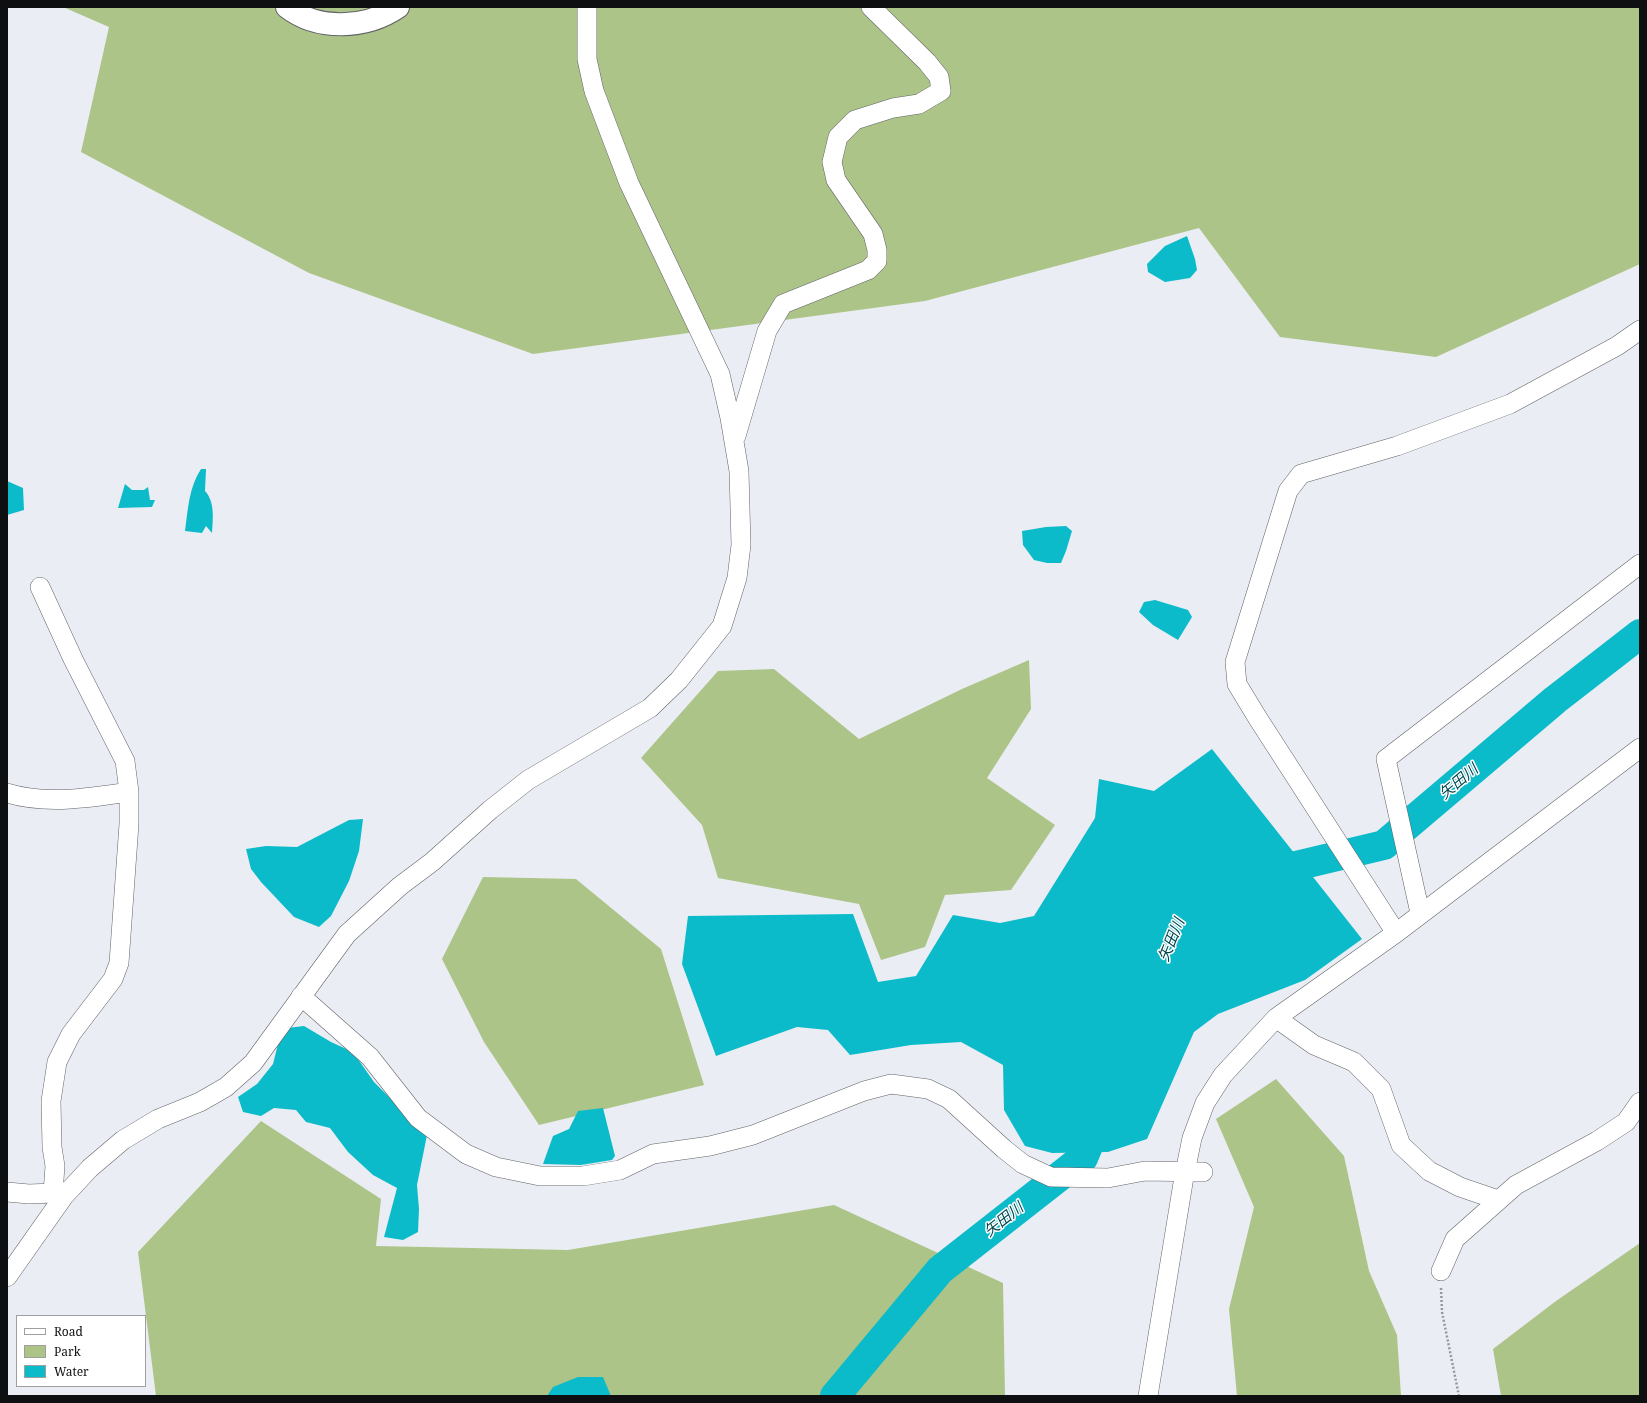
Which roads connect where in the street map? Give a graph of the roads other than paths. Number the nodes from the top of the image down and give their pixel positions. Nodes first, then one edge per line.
1 (287, 7) edge
2 (398, 7) edge
3 (587, 7) edge
4 (871, 7) edge
5 (1640, 330) edge
6 (734, 442) junction
7 (1640, 564) edge
8 (40, 586) dead end
9 (1640, 748) edge
10 (129, 792) junction
11 (7, 793) edge
12 (1420, 913) junction
13 (1396, 933) junction
14 (301, 996) junction
15 (1276, 1018) junction
16 (1640, 1102) edge
17 (1194, 1172) junction
18 (7, 1192) edge
19 (1498, 1200) junction
20 (1441, 1271) road end
21 (7, 1276) edge
22 (1148, 1396) edge

1 - 2 street
3 - 6 street
4 - 6 street
5 - 13 street
6 - 14 street
7 - 12 street
8 - 10 street
9 - 12 street
10 - 11 street
10 - 18 street
12 - 13 street
13 - 15 street
14 - 17 street
14 - 21 street
15 - 17 street
15 - 19 street
16 - 19 street
17 - 22 street
19 - 20 street

